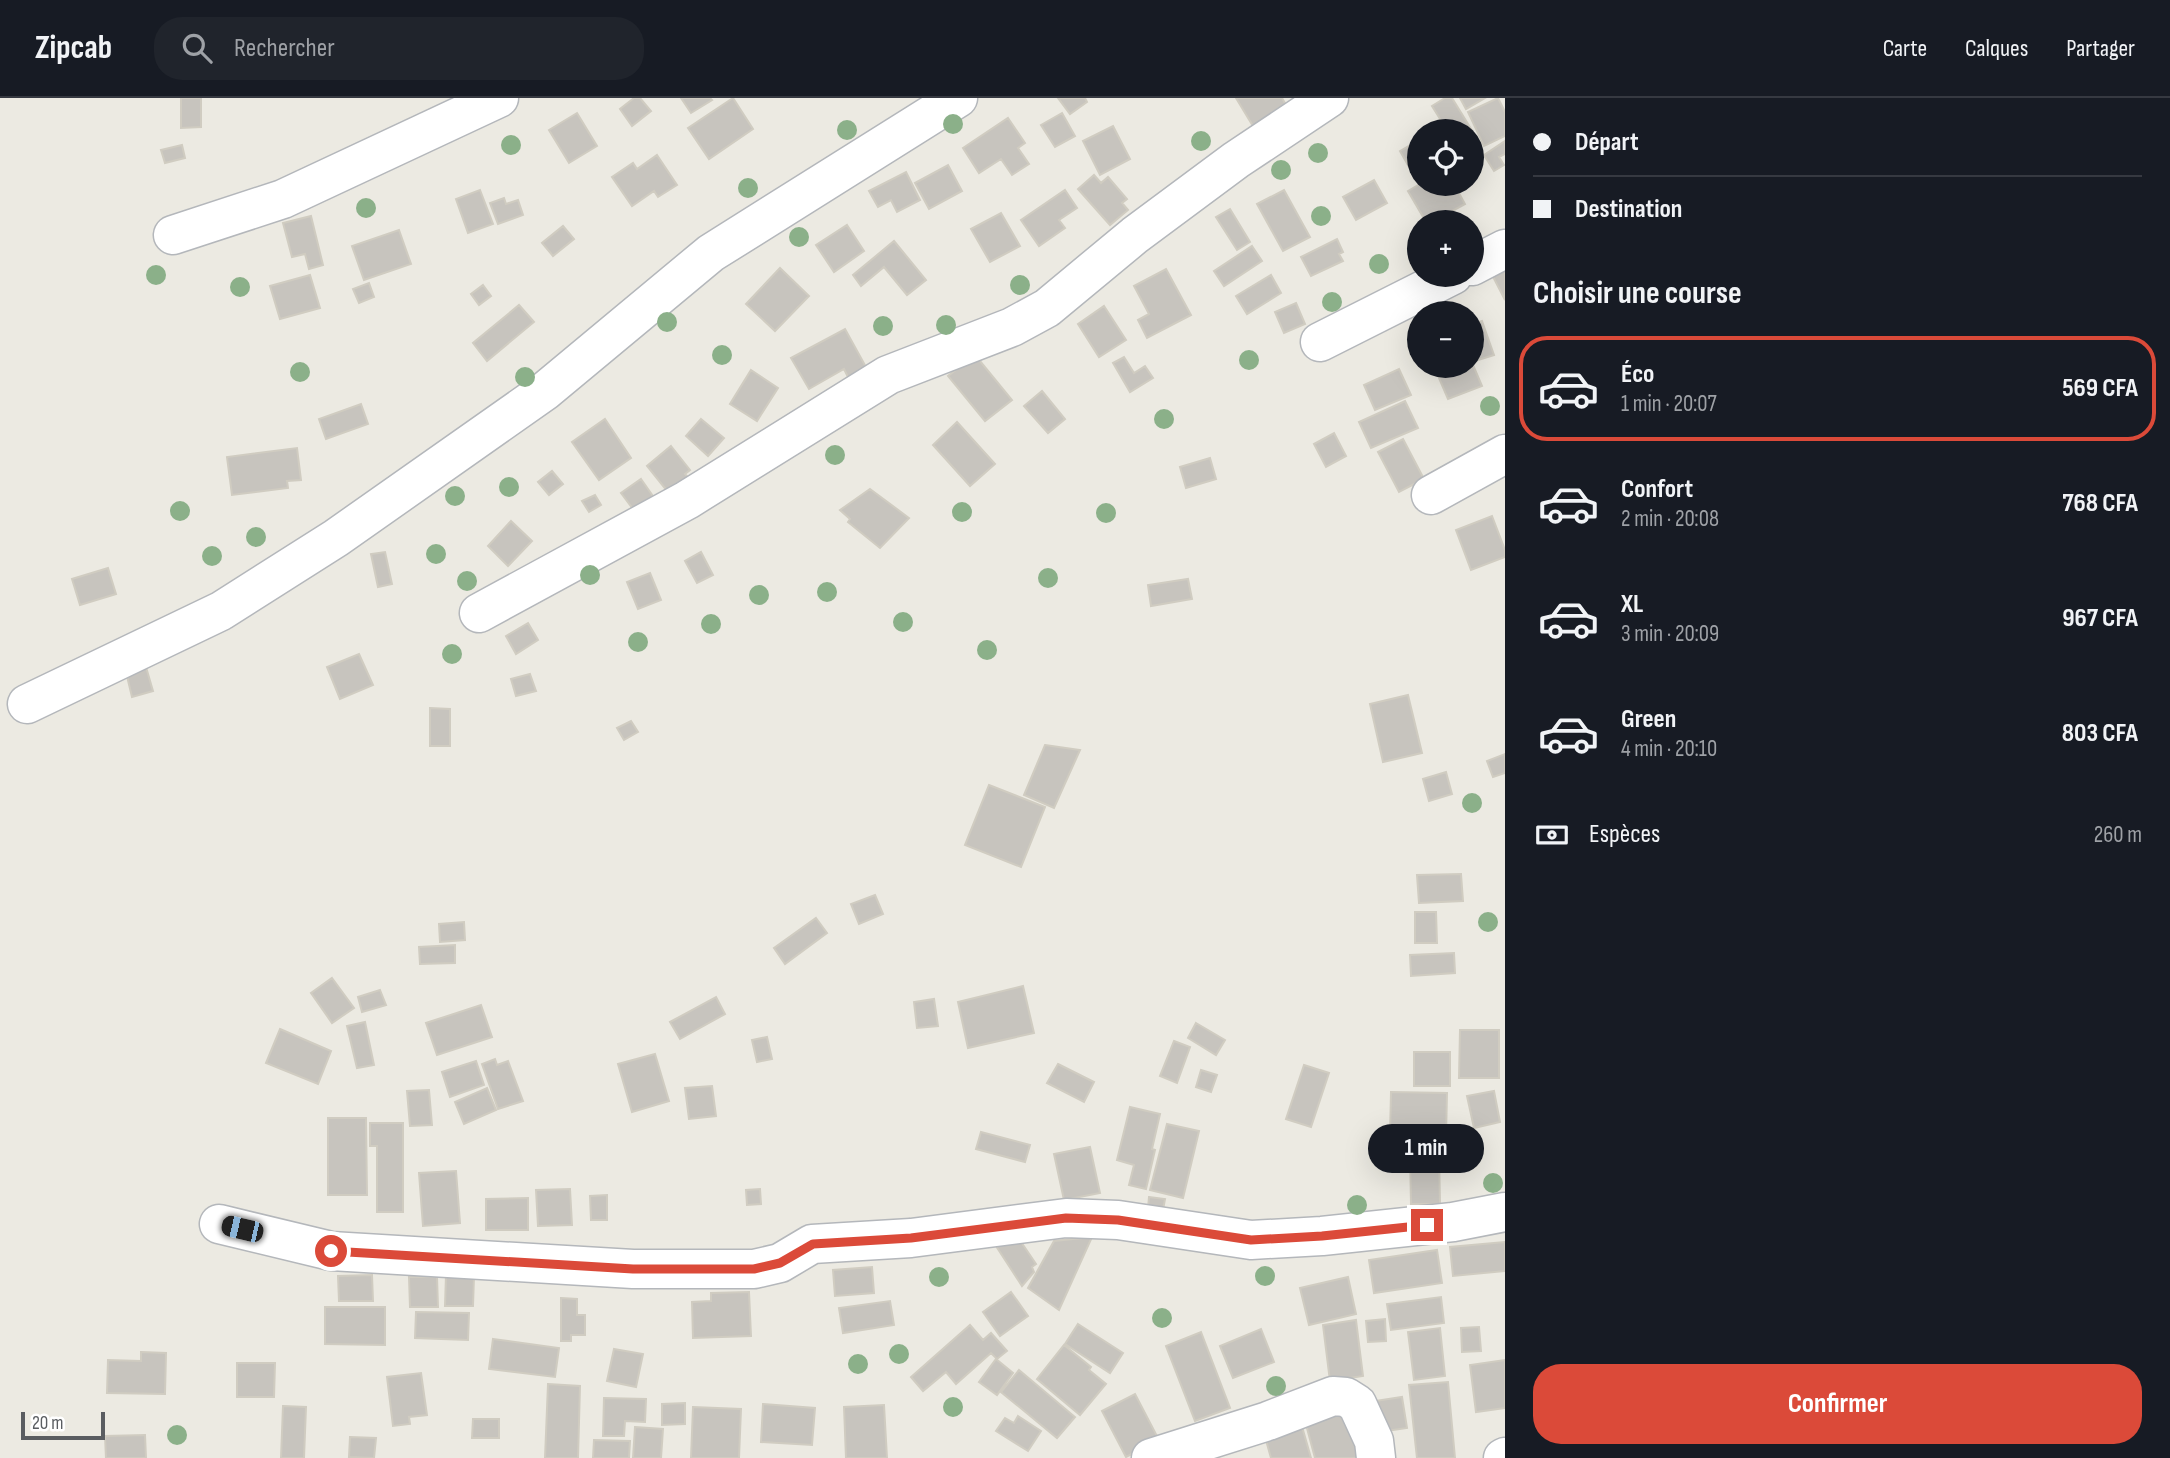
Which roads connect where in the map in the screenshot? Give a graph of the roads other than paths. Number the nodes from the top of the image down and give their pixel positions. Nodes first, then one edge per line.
1 (499, 98) edge
2 (958, 98) edge
3 (1329, 98) edge
4 (173, 235) dead end
5 (1505, 249) edge
6 (1484, 259) edge
7 (1430, 287) edge
8 (1320, 342) dead end
9 (1505, 454) edge
10 (1431, 495) dead end
11 (479, 613) dead end
12 (27, 704) dead end
13 (1505, 1212) edge
14 (219, 1224) dead end
15 (1151, 1458) edge
16 (1376, 1458) edge

1 - 4 street
2 - 12 street
3 - 11 street
5 - 6 street
7 - 8 street
9 - 10 street
13 - 14 street
15 - 16 street

